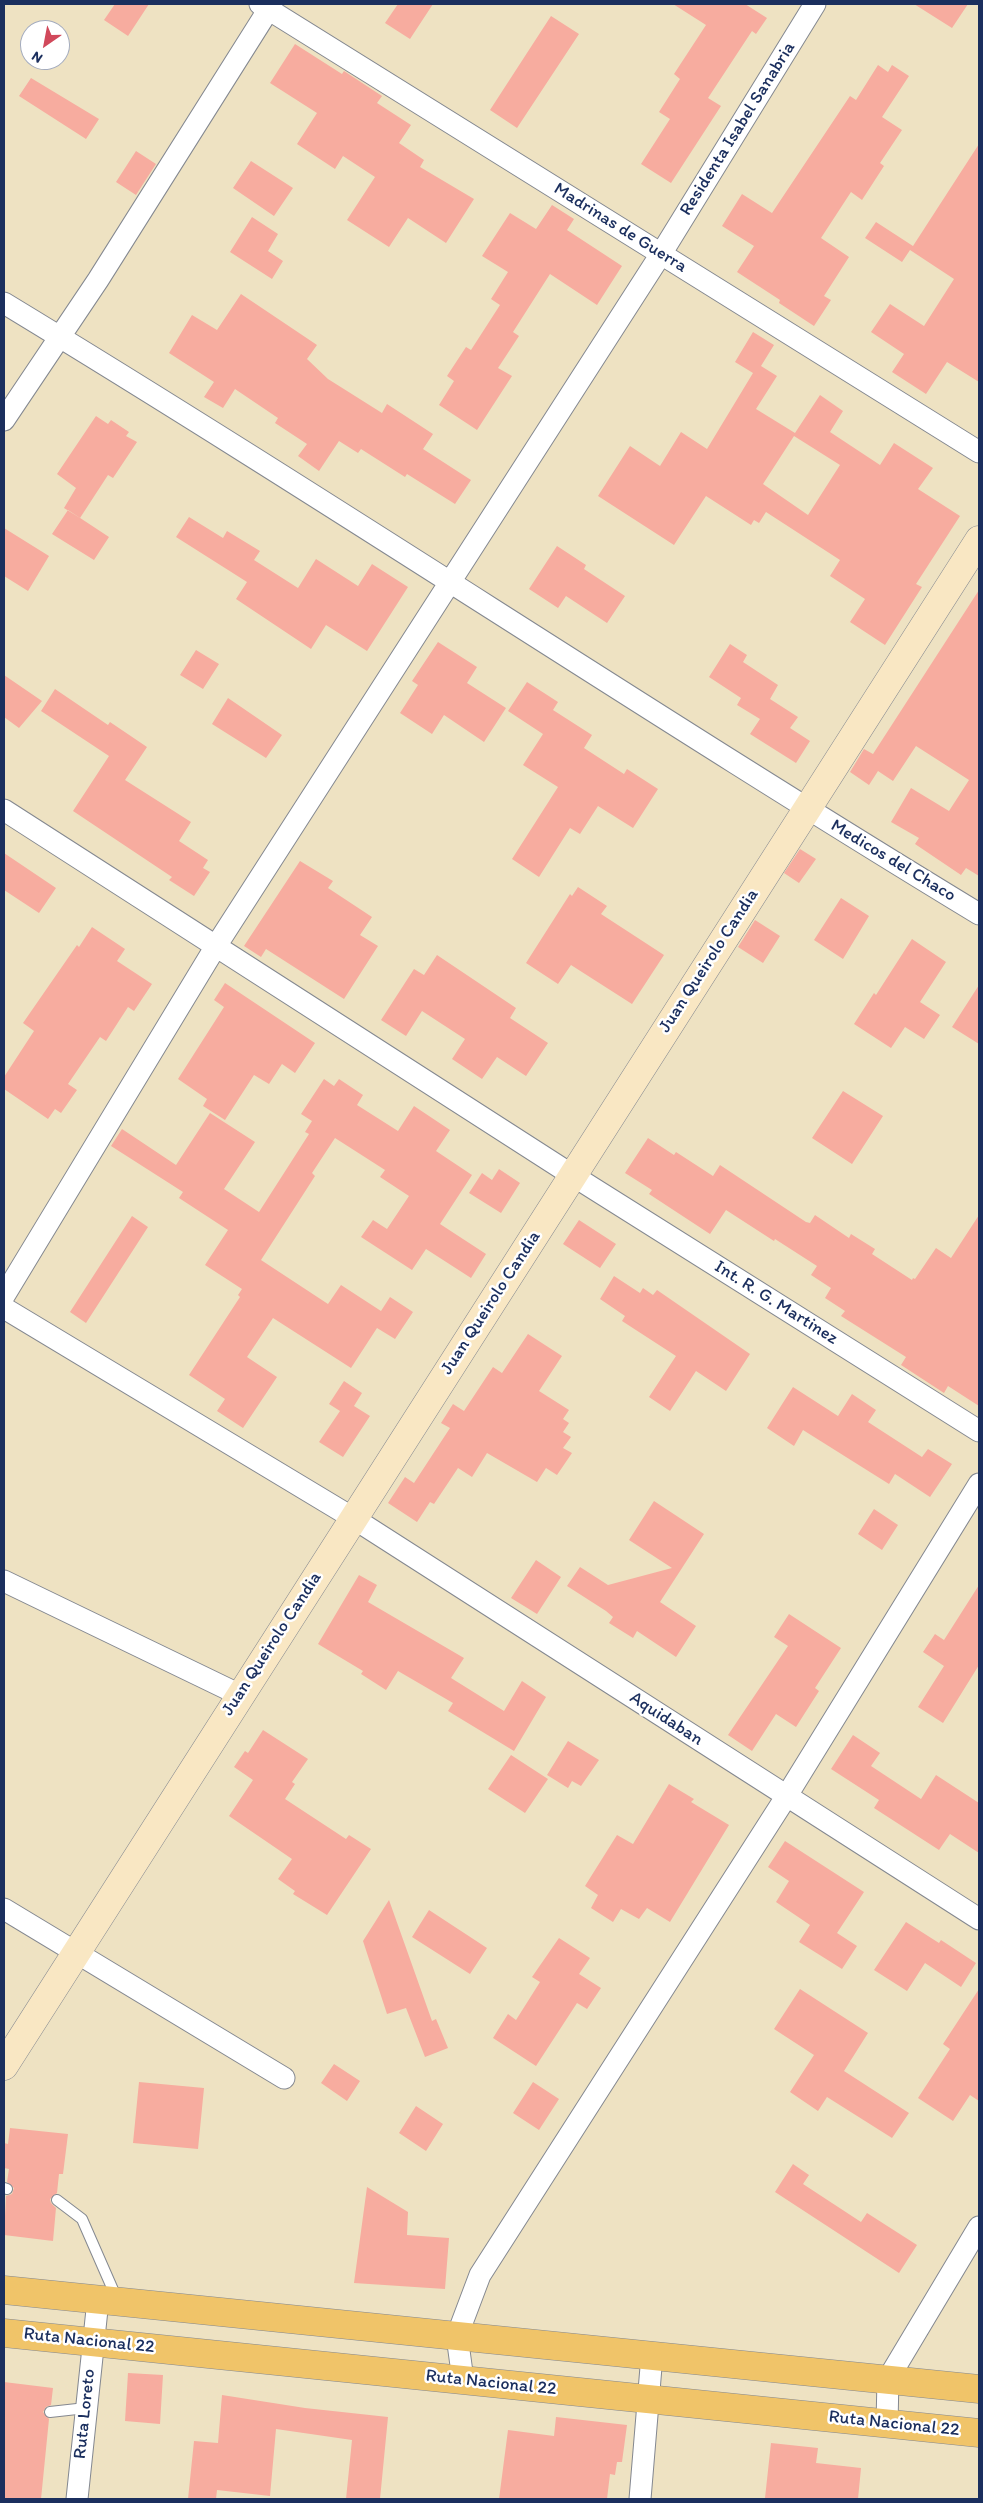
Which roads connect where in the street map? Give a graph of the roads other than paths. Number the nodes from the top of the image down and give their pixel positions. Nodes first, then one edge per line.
1 (815, 4) edge
2 (267, 6) edge
3 (662, 254) junction
4 (4, 303) edge
5 (60, 337) junction
6 (4, 420) edge
7 (979, 452) edge
8 (979, 540) edge
9 (450, 580) junction
10 (806, 808) junction
11 (4, 810) edge
12 (979, 914) edge
13 (216, 946) junction
14 (572, 1175) junction
15 (4, 1296) edge
16 (4, 1308) edge
17 (979, 1432) edge
18 (979, 1484) edge
19 (353, 1518) junction
20 (4, 1581) edge
21 (240, 1695) junction
22 (786, 1797) junction
23 (4, 1909) edge
24 (979, 1919) edge
25 (76, 1952) junction
26 (4, 2066) edge
27 (284, 2078) dead end
28 (56, 2200) dead end
29 (979, 2227) edge
30 (4, 2290) edge
31 (108, 2301) junction
32 (4, 2332) edge
33 (458, 2336) junction
34 (93, 2342) junction
35 (652, 2355) junction
36 (463, 2380) junction
37 (888, 2380) junction
38 (979, 2389) edge
39 (648, 2399) junction
40 (86, 2408) junction
41 (50, 2412) dead end
42 (887, 2424) junction
43 (979, 2433) edge
44 (76, 2499) edge
45 (640, 2499) edge

1 - 3 street, Residenta Isabel Sanabria
2 - 3 street, Madrinas de Guerra
2 - 5 street
3 - 7 street, Madrinas de Guerra
3 - 9 street, Residenta Isabel Sanabria
4 - 5 street, Medicos del Chaco
5 - 6 street
5 - 9 street, Medicos del Chaco
8 - 10 street, Juan Queirolo Candia
9 - 10 street, Medicos del Chaco
9 - 13 street, Residenta Isabel Sanabria
10 - 12 street, Medicos del Chaco
10 - 14 street, Juan Queirolo Candia
11 - 13 street, Int. R. G. Martinez
13 - 14 street, Int. R. G. Martinez
13 - 15 street, Residenta Isabel Sanabria
14 - 17 street, Int. R. G. Martinez
14 - 19 street, Juan Queirolo Candia
16 - 19 street, Aquidaban
18 - 22 street
19 - 21 street, Juan Queirolo Candia
19 - 22 street, Aquidaban
20 - 21 street
21 - 25 street, Juan Queirolo Candia
22 - 24 street, Aquidaban
22 - 33 street
23 - 25 street
25 - 26 street, Juan Queirolo Candia
25 - 27 street
28 - 31 lane
29 - 37 street
30 - 31 highway
31 - 33 highway
31 - 34 street, Ruta Loreto
32 - 34 highway, Ruta Nacional 22
33 - 35 highway
33 - 36 street
34 - 36 highway, Ruta Nacional 22
34 - 40 street, Ruta Loreto
35 - 37 highway
35 - 39 street
36 - 39 highway, Ruta Nacional 22
37 - 38 highway
37 - 42 street
39 - 42 highway, Ruta Nacional 22
39 - 45 street
40 - 41 lane
40 - 44 street, Ruta Loreto
42 - 43 highway, Ruta Nacional 22

